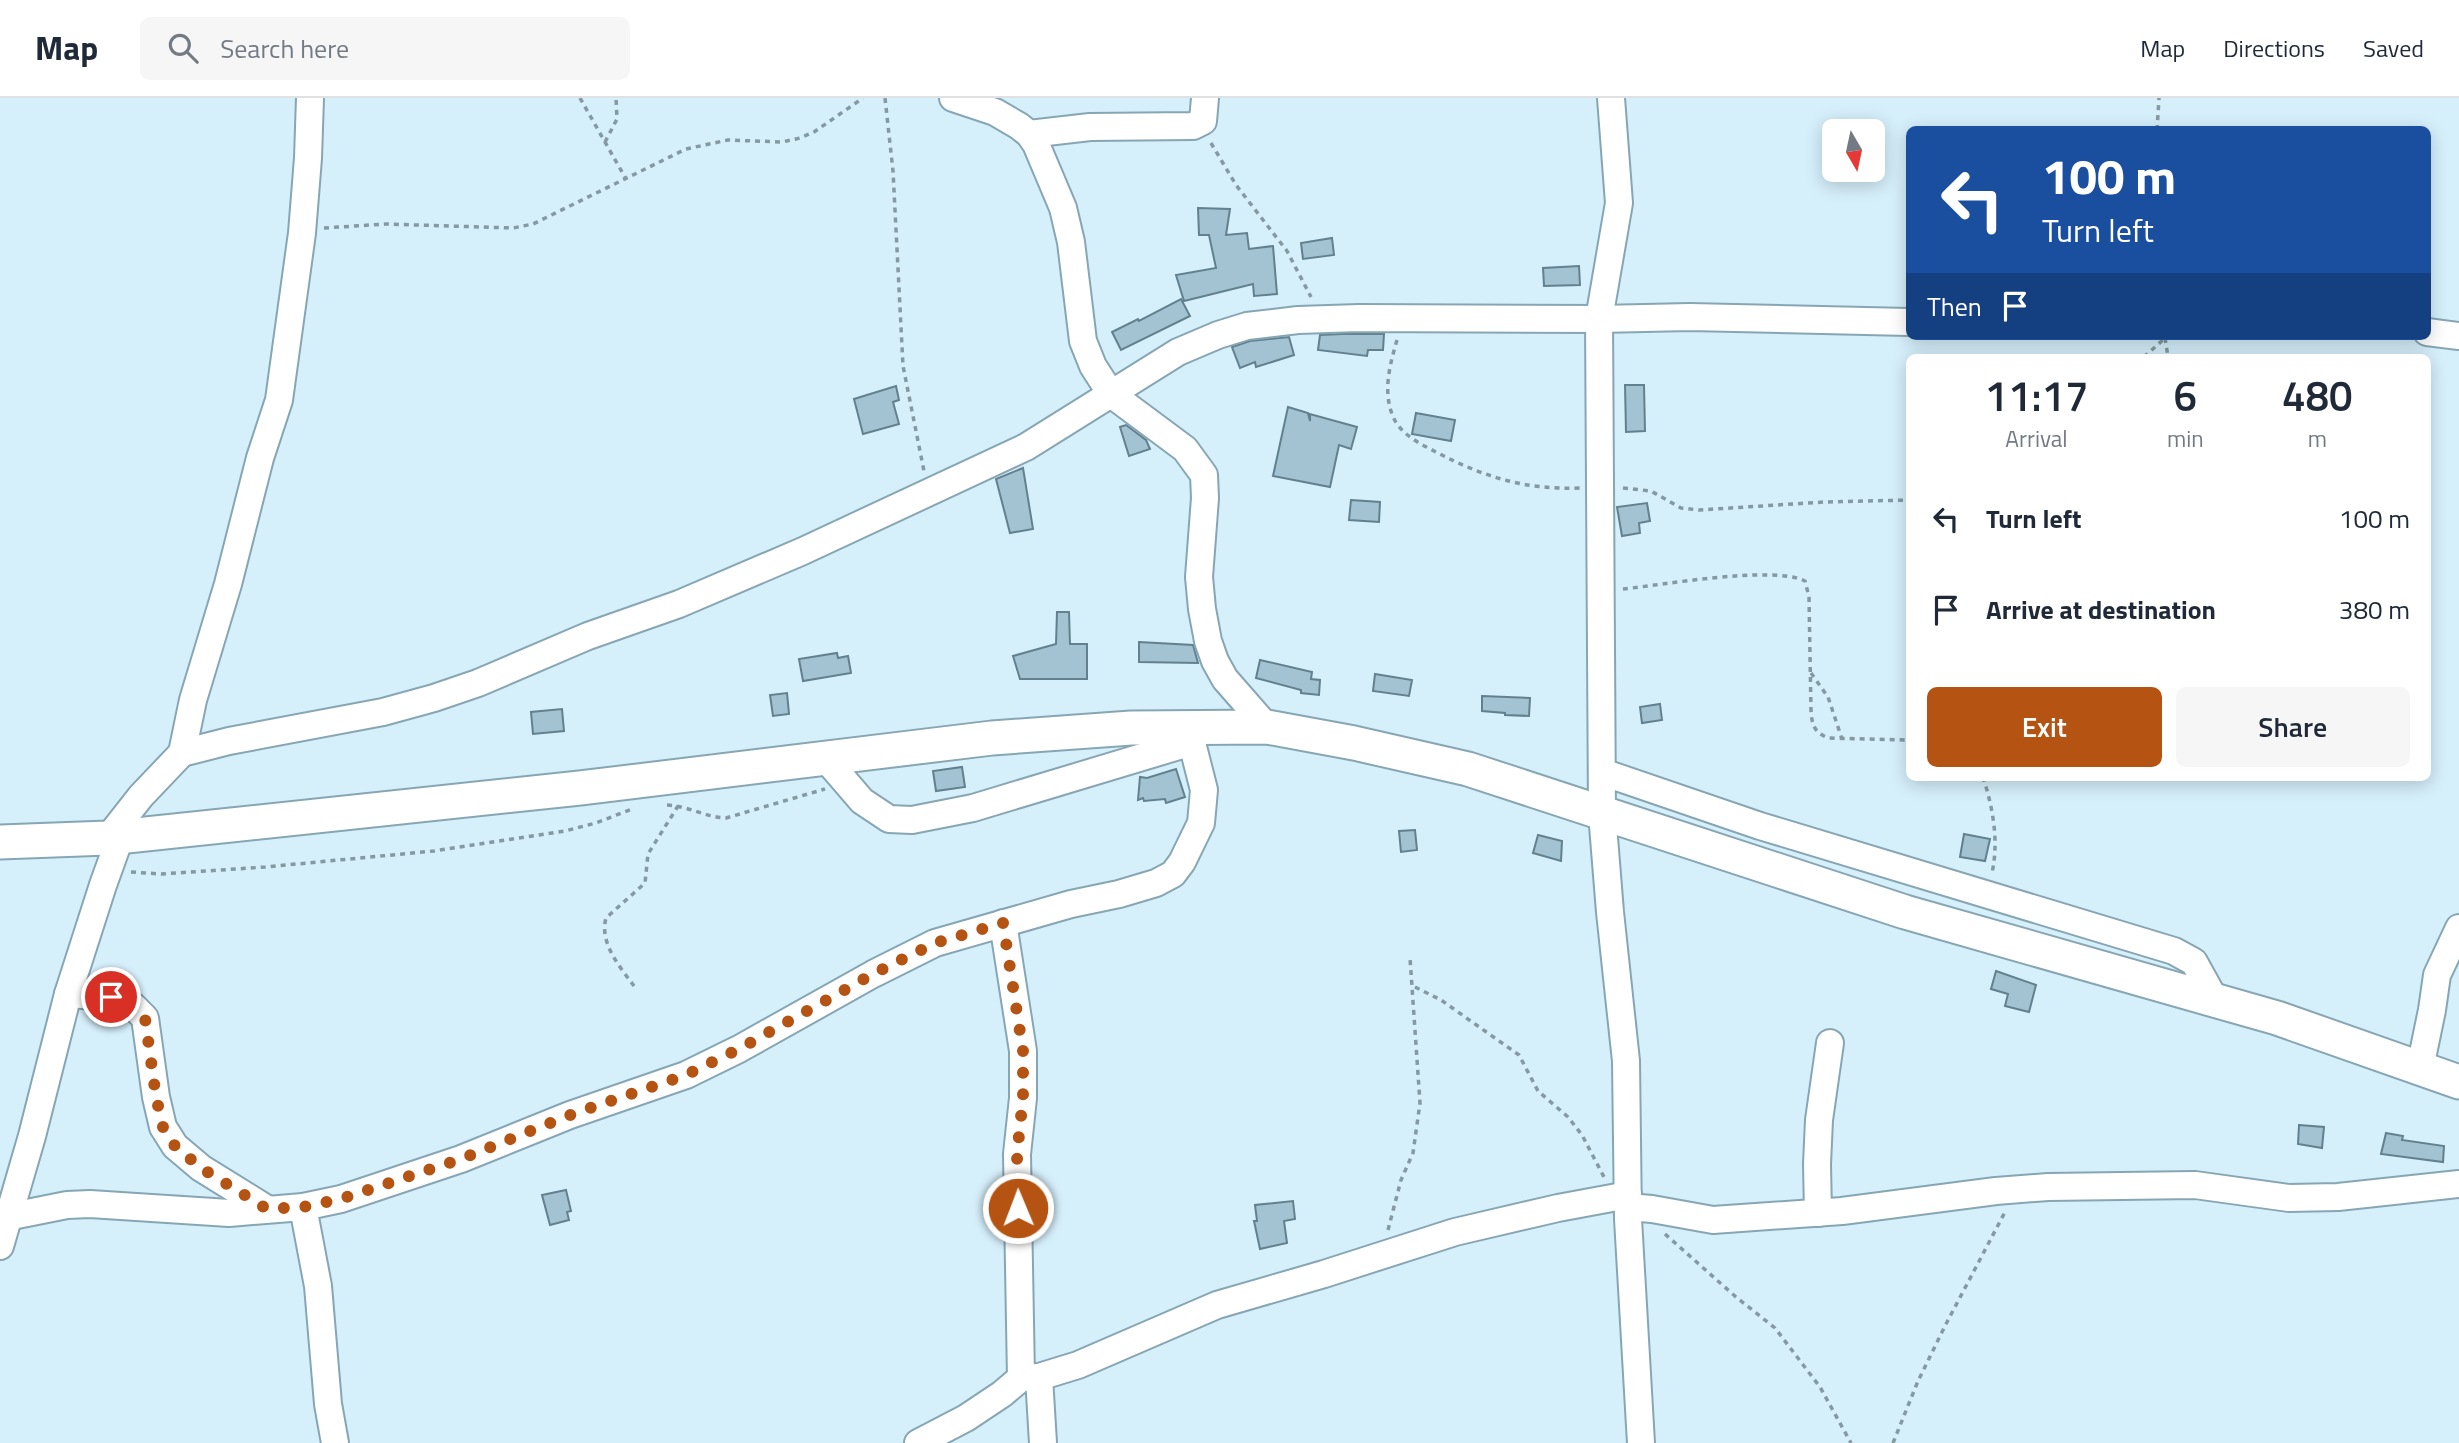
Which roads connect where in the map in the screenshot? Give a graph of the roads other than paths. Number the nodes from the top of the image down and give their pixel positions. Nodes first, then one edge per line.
1 (310, 98) edge
2 (953, 98) edge
3 (1611, 98) edge
4 (1204, 110) edge
5 (1029, 134) junction
6 (1598, 319) junction
7 (1906, 322) edge
8 (2431, 332) edge
9 (2459, 336) edge
10 (1111, 394) junction
11 (1267, 727) junction
12 (1190, 735) junction
13 (183, 753) junction
14 (835, 771) junction
15 (1602, 772) junction
16 (1602, 813) junction
17 (115, 836) junction
18 (0, 842) edge
19 (1003, 923) junction
20 (2459, 928) edge
21 (68, 994) junction
22 (2215, 1000) junction
23 (1830, 1043) dead end
24 (2420, 1069) junction
25 (2459, 1082) edge
26 (2459, 1184) edge
27 (1627, 1202) junction
28 (303, 1207) junction
29 (267, 1209) junction
30 (1818, 1213) junction
31 (7, 1217) junction
32 (0, 1246) edge
33 (1030, 1377) junction
34 (335, 1443) edge
35 (918, 1443) edge
36 (1043, 1443) edge
37 (1641, 1443) edge

1 - 13 street
2 - 5 street
3 - 6 street
4 - 5 street
5 - 10 street
6 - 7 street
6 - 10 street
6 - 15 street
8 - 9 street
10 - 11 street
10 - 13 street
11 - 12 main road
11 - 16 main road
12 - 14 main road
12 - 14 street
12 - 19 street
13 - 17 street
14 - 17 main road
15 - 16 street
15 - 22 street
16 - 22 main road
16 - 27 street
17 - 18 main road
17 - 21 street
19 - 28 street
19 - 33 street
20 - 24 street
21 - 29 street
21 - 31 street
22 - 24 main road
23 - 30 street
24 - 25 main road
26 - 30 street
27 - 30 street
27 - 33 street
27 - 37 street
28 - 29 street
28 - 34 street
29 - 31 street
31 - 32 street
33 - 35 street
33 - 36 street

